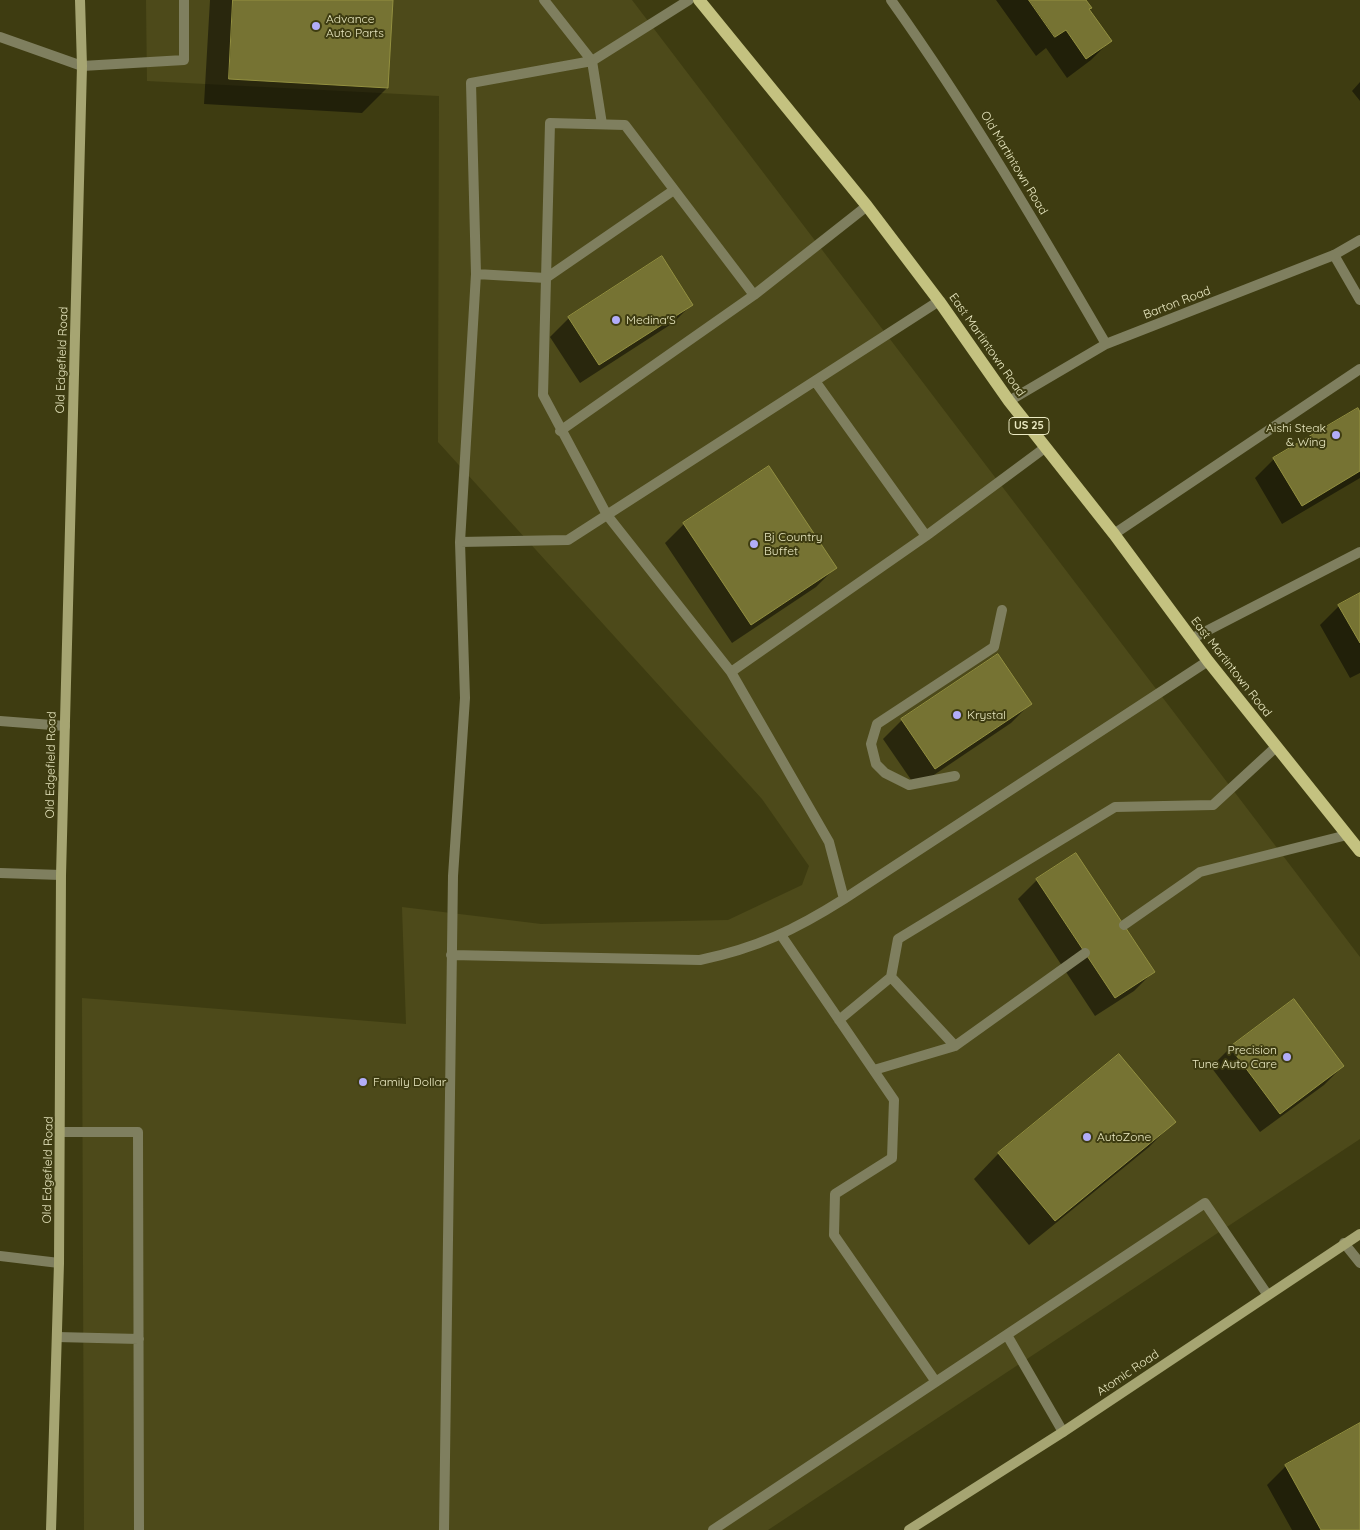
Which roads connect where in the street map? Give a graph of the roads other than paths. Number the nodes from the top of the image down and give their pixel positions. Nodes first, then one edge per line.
1 (80, 0) edge
2 (184, 0) edge
3 (544, 0) edge
4 (689, 0) edge
5 (699, 0) edge
6 (892, 0) edge
7 (0, 37) edge
8 (592, 61) junction
9 (82, 66) junction
10 (602, 124) junction
11 (674, 190) junction
12 (867, 206) junction
13 (1360, 240) edge
14 (1334, 255) junction
15 (476, 274) junction
16 (546, 278) junction
17 (754, 294) junction
18 (1360, 300) edge
19 (938, 301) junction
20 (1106, 344) junction
21 (1360, 369) edge
22 (815, 381) junction
23 (1009, 401) junction
24 (560, 431) junction
25 (1046, 447) junction
26 (607, 515) junction
27 (1114, 534) junction
28 (926, 536) junction
29 (460, 542) junction
30 (1360, 552) edge
31 (1002, 610) dead end
32 (1191, 639) junction
33 (1208, 661) junction
34 (731, 672) junction
35 (0, 721) edge
36 (65, 726) junction
37 (1276, 747) junction
38 (955, 776) dead end
39 (1347, 835) junction
40 (1360, 851) edge
41 (0, 874) edge
42 (61, 875) junction
43 (844, 899) junction
44 (1124, 925) dead end
45 (781, 935) junction
46 (1085, 953) dead end
47 (451, 955) junction
48 (890, 977) junction
49 (839, 1020) junction
50 (955, 1046) junction
51 (874, 1070) junction
52 (61, 1132) junction
53 (1360, 1234) edge
54 (1344, 1243) junction
55 (0, 1256) edge
56 (59, 1263) junction
57 (1360, 1264) edge
58 (1267, 1294) junction
59 (1007, 1335) junction
60 (57, 1337) junction
61 (139, 1339) junction
62 (936, 1382) junction
63 (1063, 1432) junction
64 (51, 1530) edge
65 (139, 1530) edge
66 (444, 1530) edge
67 (713, 1530) edge
68 (909, 1530) edge

1 - 9 street, Old Edgefield Road
2 - 9 street
3 - 8 street
4 - 8 street
5 - 12 main road, East Martintown Road / US 25
6 - 20 street, Old Martintown Road
7 - 9 street
8 - 10 street
8 - 15 street
9 - 36 street, Old Edgefield Road
10 - 11 street
10 - 16 street
11 - 16 street
11 - 17 street
12 - 17 street
12 - 19 main road, East Martintown Road / US 25
13 - 14 street, Barton Road
14 - 18 street
14 - 20 street, Barton Road
15 - 16 street
15 - 29 street
16 - 24 street
17 - 24 street
19 - 22 street
19 - 23 main road, East Martintown Road / US 25
20 - 23 street, Barton Road
21 - 27 street
22 - 26 street
22 - 28 street
23 - 25 main road, East Martintown Road / US 25
24 - 26 street
25 - 27 main road, East Martintown Road / US 25
25 - 28 street
26 - 29 street
26 - 34 street
27 - 32 main road, East Martintown Road / US 25
28 - 34 street
29 - 47 street
30 - 32 street
31 - 38 street
32 - 33 main road, East Martintown Road / US 25
33 - 37 main road, East Martintown Road / US 25
33 - 43 street
34 - 43 street
35 - 36 street
36 - 42 street, Old Edgefield Road
37 - 39 main road, East Martintown Road / US 25
37 - 48 street
39 - 40 main road, East Martintown Road / US 25
39 - 44 street
41 - 42 street
42 - 52 street, Old Edgefield Road
43 - 45 street
45 - 47 street
45 - 49 street
46 - 50 street
47 - 66 street
48 - 49 street
48 - 50 street
49 - 51 street
50 - 51 street
51 - 62 street
52 - 56 street, Old Edgefield Road
52 - 61 street
53 - 54 street, Atomic Road
54 - 57 street
54 - 58 street, Atomic Road
55 - 56 street
56 - 60 street, Old Edgefield Road
58 - 59 street
58 - 63 street, Atomic Road
59 - 62 street
59 - 63 street
60 - 61 street
60 - 64 street, Old Edgefield Road
61 - 65 street
62 - 67 street
63 - 68 street, Atomic Road

